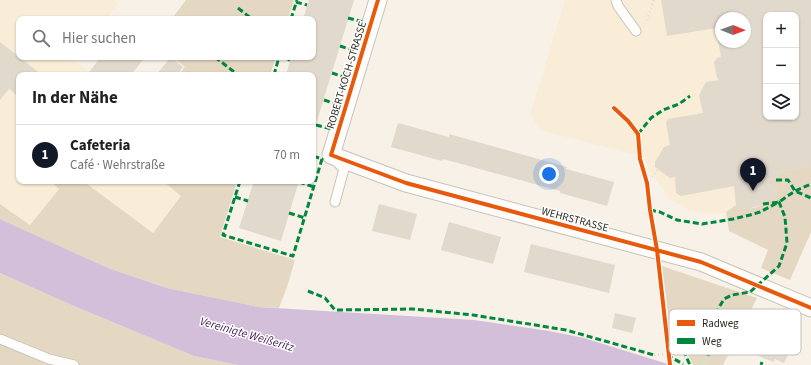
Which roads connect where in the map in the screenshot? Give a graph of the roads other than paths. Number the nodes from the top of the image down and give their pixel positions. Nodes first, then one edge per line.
1 (378, 0) edge
2 (616, 0) edge
3 (636, 31) dead end
4 (331, 155) junction
5 (335, 202) dead end
6 (811, 308) edge
7 (0, 339) edge
8 (74, 365) edge

1 - 4 street, ROBERT-KOCH-STRASSE
2 - 3 lane
4 - 5 lane
4 - 6 street, WEHRSTRASSE
7 - 8 lane

